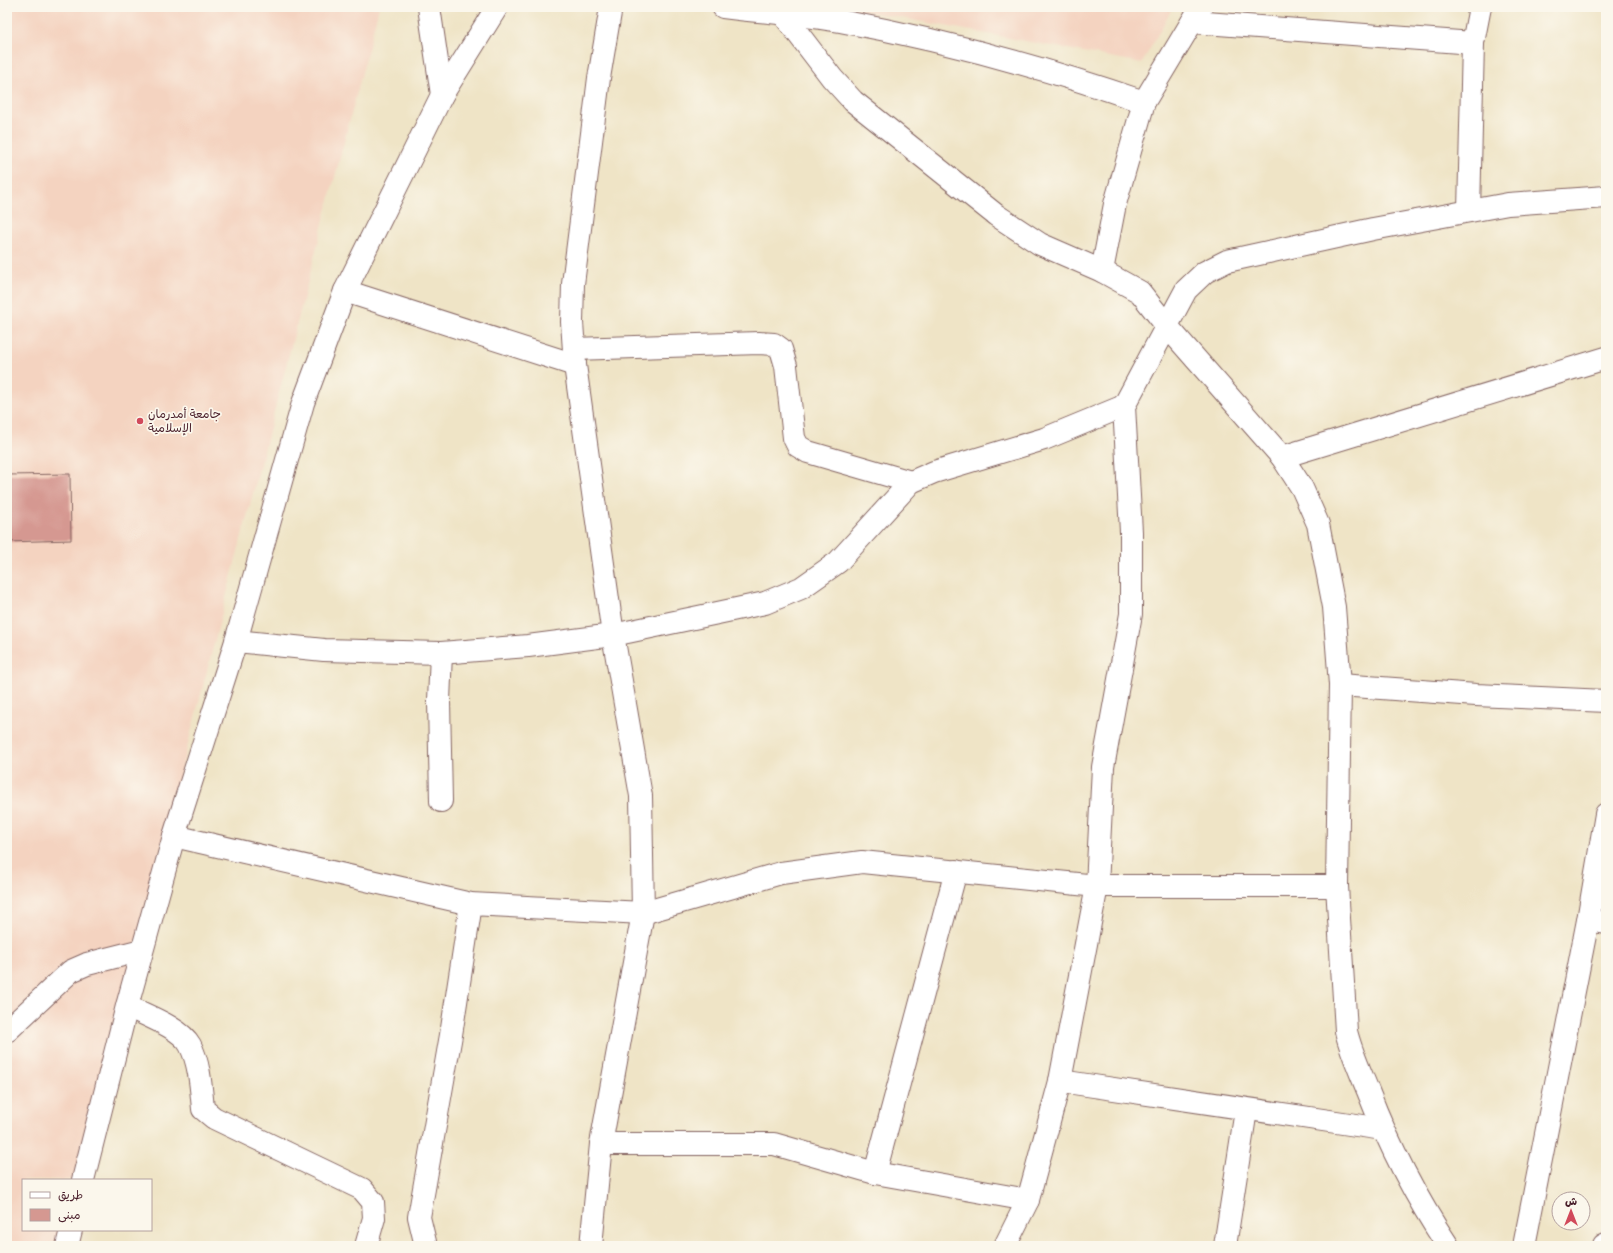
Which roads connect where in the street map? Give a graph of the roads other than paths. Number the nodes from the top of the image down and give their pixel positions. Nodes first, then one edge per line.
1 (429, 7) edge
2 (497, 7) edge
3 (611, 7) edge
4 (723, 7) edge
5 (1480, 7) edge
6 (783, 14) junction
7 (1197, 15) edge
8 (1473, 43) junction
9 (442, 95) junction
10 (1144, 102) junction
11 (1606, 197) edge
12 (1470, 211) junction
13 (1102, 271) junction
14 (345, 291) junction
15 (1166, 325) junction
16 (575, 357) junction
17 (1606, 358) edge
18 (1124, 406) junction
19 (1282, 457) junction
20 (911, 482) junction
21 (613, 635) junction
22 (236, 640) junction
23 (441, 654) junction
24 (1340, 685) junction
25 (1606, 701) edge
26 (441, 801) dead end
27 (1606, 814) edge
28 (174, 836) junction
29 (956, 871) junction
30 (1098, 886) junction
31 (1337, 886) junction
32 (471, 904) junction
33 (643, 913) junction
34 (1597, 922) edge
35 (142, 950) junction
36 (127, 1006) junction
37 (7, 1031) edge
38 (1060, 1082) junction
39 (1246, 1110) junction
40 (1383, 1129) junction
41 (601, 1144) junction
42 (875, 1173) junction
43 (83, 1179) edge
44 (1028, 1200) junction
45 (71, 1231) edge
46 (66, 1246) edge
47 (366, 1246) edge
48 (426, 1246) edge
49 (590, 1246) edge
50 (1005, 1246) edge
51 (1225, 1246) edge
52 (1448, 1246) edge
53 (1524, 1246) edge

1 - 9 street
2 - 9 street
3 - 16 street
4 - 6 street
5 - 8 street
6 - 10 street
6 - 13 street
7 - 8 street
7 - 10 street
8 - 12 street
9 - 14 street
10 - 13 street
11 - 12 street
12 - 15 street
13 - 15 street
14 - 16 street
14 - 22 street
15 - 18 street
15 - 19 street
16 - 20 street
16 - 21 street
17 - 19 street
18 - 20 street
18 - 30 street
19 - 24 street
20 - 21 street
21 - 23 street
21 - 33 street
22 - 23 street
22 - 28 street
23 - 26 street
24 - 25 street
24 - 31 street
27 - 34 street
28 - 32 street
28 - 35 street
29 - 30 street
29 - 33 street
29 - 42 street
30 - 31 street
30 - 38 street
31 - 40 street
32 - 33 street
32 - 48 street
33 - 41 street
34 - 53 street
35 - 36 street
35 - 37 street
36 - 43 street
36 - 47 street
38 - 39 street
38 - 44 street
39 - 40 street
39 - 51 street
40 - 52 street
41 - 42 street
41 - 49 street
42 - 44 street
44 - 50 street
45 - 46 street

